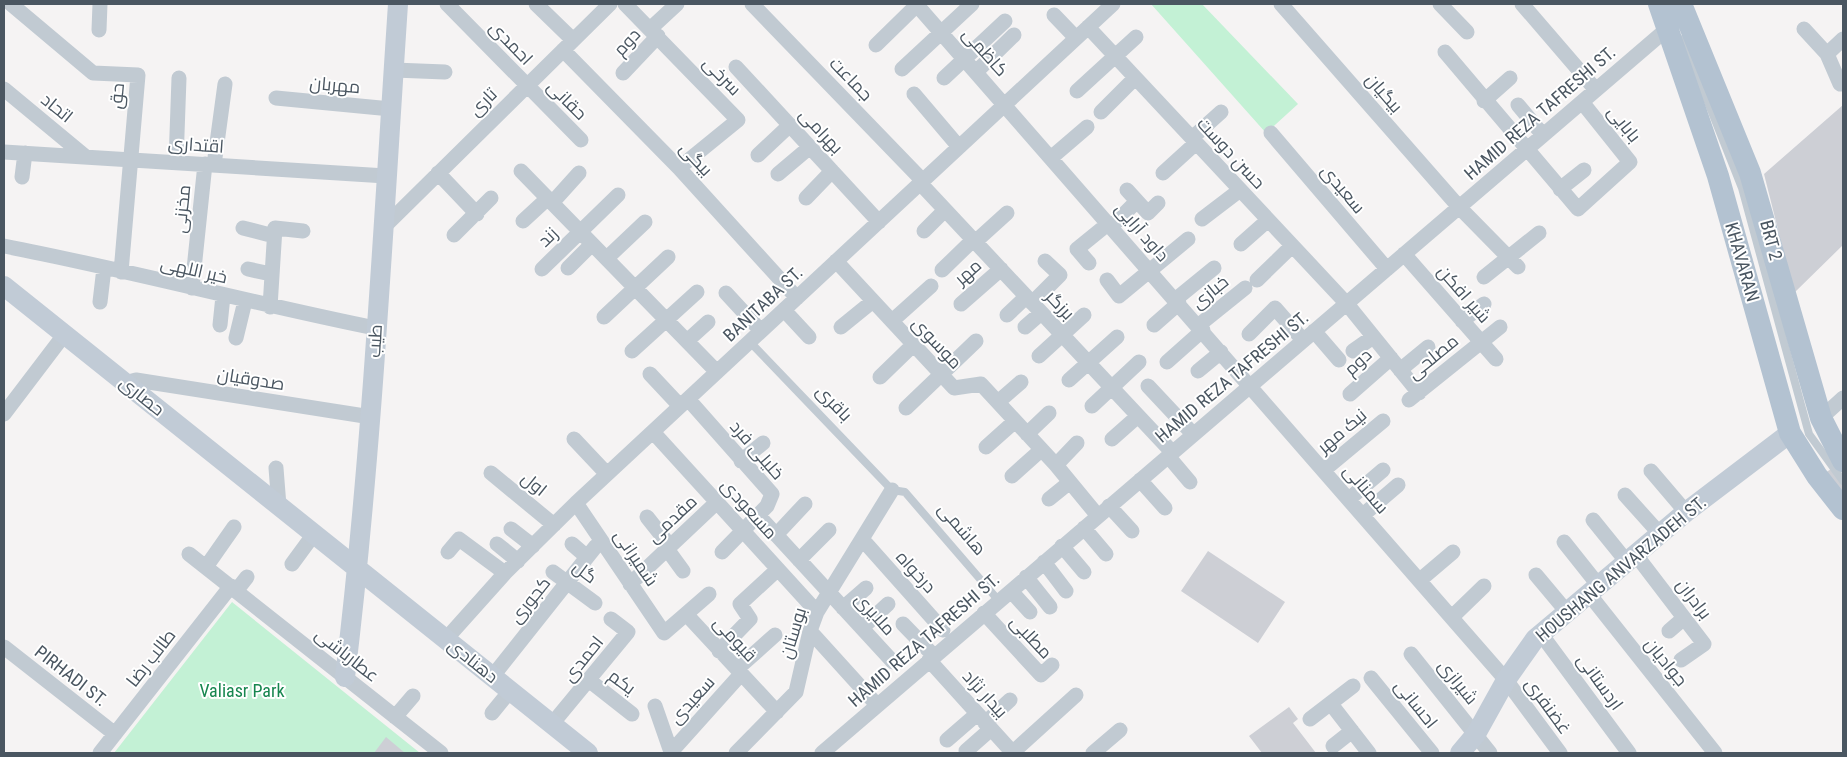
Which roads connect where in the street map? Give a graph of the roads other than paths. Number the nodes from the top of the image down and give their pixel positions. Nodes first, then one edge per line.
1 (11, 4) edge
2 (100, 4) edge
3 (398, 4) edge
4 (447, 4) edge
5 (536, 4) edge
6 (610, 4) edge
7 (625, 4) edge
8 (677, 4) edge
9 (752, 4) edge
10 (917, 4) edge
11 (972, 4) edge
12 (1280, 4) edge
13 (1440, 4) edge
14 (1522, 4) edge
15 (1672, 4) edge
16 (1105, 6) edge
17 (1054, 15) dead end
18 (1672, 16) edge
19 (1005, 21) dead end
20 (1088, 27) junction
21 (1804, 28) dead end
22 (99, 30) dead end
23 (654, 32) junction
24 (1467, 32) dead end
25 (942, 33) junction
26 (1014, 35) dead end
27 (1136, 37) dead end
28 (1076, 38) junction
29 (1843, 40) edge
30 (568, 45) junction
31 (876, 45) dead end
32 (1446, 52) dead end
33 (1827, 54) junction
34 (1115, 56) junction
35 (964, 58) junction
36 (736, 67) dead end
37 (902, 69) dead end
38 (394, 70) junction
39 (445, 72) dead end
40 (977, 72) junction
41 (623, 73) dead end
42 (179, 78) dead end
43 (944, 78) dead end
44 (1135, 78) junction
45 (1510, 78) dead end
46 (225, 84) dead end
47 (1840, 84) dead end
48 (526, 86) junction
49 (4, 89) edge
50 (1596, 90) junction
51 (1077, 91) dead end
52 (914, 94) dead end
53 (276, 98) dead end
54 (1484, 101) junction
55 (1582, 102) junction
56 (1006, 104) junction
57 (1518, 105) dead end
58 (391, 109) junction
59 (1101, 112) dead end
60 (1222, 112) dead end
61 (790, 125) junction
62 (1087, 127) dead end
63 (1271, 133) dead end
64 (1543, 134) junction
65 (581, 140) dead end
66 (1194, 141) junction
67 (810, 147) junction
68 (959, 147) junction
69 (1526, 150) junction
70 (4, 152) edge
71 (25, 153) junction
72 (758, 155) dead end
73 (86, 157) junction
74 (1052, 157) junction
75 (130, 160) junction
76 (176, 162) junction
77 (209, 164) junction
78 (678, 168) junction
79 (1584, 170) dead end
80 (521, 171) dead end
81 (832, 171) junction
82 (438, 173) junction
83 (579, 173) dead end
84 (778, 174) dead end
85 (1162, 174) dead end
86 (386, 176) junction
87 (22, 177) dead end
88 (921, 182) junction
89 (1560, 189) junction
90 (1240, 190) junction
91 (618, 195) dead end
92 (491, 198) dead end
93 (806, 198) dead end
94 (550, 201) junction
95 (1158, 203) dead end
96 (1459, 206) junction
97 (945, 210) junction
98 (1007, 213) dead end
99 (477, 214) junction
100 (1202, 219) dead end
101 (1268, 220) junction
102 (523, 221) dead end
103 (645, 222) dead end
104 (879, 222) junction
105 (1110, 224) junction
106 (243, 228) dead end
107 (382, 228) junction
108 (924, 231) dead end
109 (274, 232) junction
110 (303, 232) dead end
111 (580, 232) junction
112 (1538, 233) dead end
113 (454, 235) dead end
114 (1188, 239) dead end
115 (974, 241) junction
116 (1240, 244) dead end
117 (591, 245) junction
118 (4, 246) edge
119 (1292, 246) junction
120 (1404, 254) junction
121 (668, 257) dead end
122 (607, 258) junction
123 (836, 261) junction
124 (1045, 261) dead end
125 (1513, 262) junction
126 (1089, 263) dead end
127 (104, 268) junction
128 (568, 268) dead end
129 (1214, 268) dead end
130 (248, 269) dead end
131 (542, 269) dead end
132 (1000, 269) junction
133 (1387, 269) junction
134 (942, 270) dead end
135 (1150, 270) junction
136 (121, 272) junction
137 (272, 274) junction
138 (1484, 277) dead end
139 (1107, 280) dead end
140 (4, 286) edge
141 (931, 286) dead end
142 (192, 288) junction
143 (636, 288) junction
144 (697, 292) dead end
145 (726, 293) dead end
146 (223, 296) junction
147 (797, 298) junction
148 (873, 300) junction
149 (245, 301) junction
150 (1178, 301) junction
151 (100, 302) dead end
152 (960, 304) dead end
153 (1033, 304) junction
154 (1347, 304) junction
155 (1484, 304) dead end
156 (270, 307) junction
157 (784, 310) junction
158 (1006, 315) dead end
159 (1084, 315) dead end
160 (604, 317) dead end
161 (666, 319) junction
162 (892, 321) junction
163 (1462, 321) junction
164 (708, 322) dead end
165 (220, 325) dead end
166 (1154, 325) dead end
167 (841, 327) dead end
168 (1025, 327) dead end
169 (1500, 327) dead end
170 (375, 328) junction
171 (1201, 328) junction
172 (1249, 334) dead end
173 (64, 335) junction
174 (1061, 335) junction
175 (1309, 335) junction
176 (755, 336) junction
177 (1373, 336) junction
178 (809, 337) dead end
179 (1117, 337) dead end
180 (236, 338) dead end
181 (687, 341) junction
182 (976, 341) dead end
183 (1481, 342) junction
184 (914, 345) junction
185 (1428, 346) dead end
186 (1353, 350) dead end
187 (632, 351) dead end
188 (1221, 352) junction
189 (1039, 356) dead end
190 (1496, 359) dead end
191 (1339, 360) dead end
192 (1139, 362) dead end
193 (1167, 362) dead end
194 (1089, 364) junction
195 (1395, 364) junction
196 (1198, 371) dead end
197 (717, 372) junction
198 (650, 374) dead end
199 (941, 374) junction
200 (880, 377) dead end
201 (1069, 380) dead end
202 (1020, 382) dead end
203 (125, 383) junction
204 (1148, 386) dead end
205 (1251, 386) junction
206 (1111, 388) junction
207 (1350, 394) dead end
208 (1414, 397) joint
209 (1843, 398) edge
210 (998, 402) junction
211 (684, 403) junction
212 (1092, 406) dead end
213 (906, 408) dead end
214 (1049, 413) dead end
215 (4, 414) edge
216 (1138, 416) junction
217 (371, 417) junction
218 (1821, 418) junction
219 (1015, 421) junction
220 (1383, 421) dead end
221 (653, 432) junction
222 (1790, 433) junction
223 (1027, 434) junction
224 (1193, 434) junction
225 (574, 439) dead end
226 (1112, 439) dead end
227 (764, 443) dead end
228 (1077, 443) dead end
229 (986, 446) dead end
230 (1041, 450) junction
231 (1170, 454) junction
232 (741, 461) junction
233 (1843, 461) edge
234 (1056, 465) junction
235 (276, 468) dead end
236 (1324, 470) junction
237 (1383, 470) dead end
238 (1651, 471) dead end
239 (491, 473) dead end
240 (607, 474) junction
241 (1012, 476) dead end
242 (1140, 480) junction
243 (1843, 481) edge
244 (1070, 482) junction
245 (1190, 482) dead end
246 (1398, 485) dead end
247 (892, 490) junction
248 (1626, 495) dead end
249 (1049, 498) dead end
250 (1349, 498) junction
251 (717, 502) junction
252 (576, 503) junction
253 (805, 504) dead end
254 (280, 506) junction
255 (1165, 508) dead end
256 (1843, 509) edge
257 (1104, 511) junction
258 (1686, 512) junction
259 (758, 515) junction
260 (1363, 515) junction
261 (647, 517) dead end
262 (1593, 520) dead end
263 (554, 525) junction
264 (234, 527) dead end
265 (1084, 528) junction
266 (511, 530) dead end
267 (743, 530) junction
268 (829, 530) dead end
269 (1132, 531) dead end
270 (314, 534) junction
271 (1660, 534) junction
272 (776, 535) junction
273 (862, 538) junction
274 (1564, 542) dead end
275 (497, 544) dead end
276 (572, 544) dead end
277 (533, 546) junction
278 (1062, 546) junction
279 (668, 548) junction
280 (448, 552) dead end
281 (722, 552) dead end
282 (1453, 552) dead end
283 (189, 554) dead end
284 (1106, 554) dead end
285 (1632, 559) junction
286 (799, 560) junction
287 (518, 561) junction
288 (1044, 562) junction
289 (292, 564) dead end
290 (206, 567) junction
291 (778, 569) junction
292 (358, 570) junction
293 (683, 571) dead end
294 (553, 572) dead end
295 (1084, 572) dead end
296 (505, 573) junction
297 (1536, 575) dead end
298 (248, 577) dead end
299 (1026, 578) junction
300 (1420, 580) junction
301 (567, 582) junction
302 (630, 584) junction
303 (1484, 586) dead end
304 (866, 588) dead end
305 (233, 589) junction
306 (1594, 590) junction
307 (1011, 591) junction
308 (1066, 591) dead end
309 (829, 592) junction
310 (708, 594) dead end
311 (999, 601) junction
312 (595, 603) dead end
313 (888, 604) dead end
314 (1050, 607) dead end
315 (843, 608) junction
316 (817, 612) junction
317 (1030, 612) dead end
318 (1567, 612) junction
319 (984, 613) junction
320 (686, 614) junction
321 (1452, 617) junction
322 (1684, 618) junction
323 (611, 619) dead end
324 (903, 624) dead end
325 (862, 628) junction
326 (943, 630) dead end
327 (810, 631) junction
328 (1669, 631) dead end
329 (664, 633) joint
330 (1541, 634) junction
331 (775, 635) dead end
332 (446, 639) junction
333 (4, 646) edge
334 (719, 650) junction
335 (1411, 654) dead end
336 (931, 658) junction
337 (1681, 660) dead end
338 (893, 662) dead end
339 (1052, 665) dead end
340 (739, 671) junction
341 (492, 676) junction
342 (346, 677) junction
343 (1371, 678) dead end
344 (1506, 680) junction
345 (590, 681) junction
346 (1352, 686) dead end
347 (510, 691) junction
348 (1076, 695) dead end
349 (413, 696) dead end
350 (1010, 700) dead end
351 (1331, 704) junction
352 (877, 705) junction
353 (655, 706) dead end
354 (492, 712) dead end
355 (777, 712) junction
356 (632, 714) dead end
357 (395, 717) junction
358 (1310, 720) dead end
359 (984, 722) junction
360 (552, 724) junction
361 (1120, 730) dead end
362 (1352, 731) junction
363 (115, 734) junction
364 (1476, 734) junction
365 (947, 740) dead end
366 (1333, 746) dead end
367 (966, 750) dead end
368 (100, 753) edge
369 (441, 753) edge
370 (588, 753) edge
371 (672, 753) edge
372 (736, 753) edge
373 (822, 753) edge
374 (1012, 753) edge
375 (1093, 753) edge
376 (1369, 753) edge
377 (1432, 753) edge
378 (1460, 753) edge
379 (1490, 753) edge
380 (1560, 753) edge
381 (1629, 753) edge
382 (1715, 753) edge

1 - 75 street, حق
2 - 22 street
3 - 38 main road, طیب
4 - 48 street, احمدی
5 - 30 street, بیگی
6 - 30 street, تاری
7 - 23 street, سرخی
8 - 23 street
9 - 88 street, جماعت
10 - 25 street, کاظمی
10 - 31 street
11 - 25 street
12 - 96 street, بیگیان
13 - 24 street
14 - 50 street
15 - 18 lane, BRT 2
16 - 20 street, BANITABA ST.
17 - 28 street
18 - 50 street, HAMID REZA TAFRESHI ST.
18 - 218 main road, KHAVARAN
18 - 222 main road, KHAVARAN
18 - 243 lane, BRT 2
19 - 35 street
20 - 28 street, BANITABA ST.
20 - 34 street, حسن دوست
21 - 33 street
23 - 41 street, دوم
23 - 78 street, سرخی
25 - 35 street, کاظمی
25 - 37 street
26 - 40 street
27 - 34 street
28 - 56 street, BANITABA ST.
29 - 33 street
30 - 48 street, تاری
30 - 78 street, بیگی
32 - 54 street
33 - 47 street
34 - 44 street, حسن دوست
34 - 51 street
35 - 40 street, کاظمی
35 - 43 street
36 - 61 street, بهرامی
38 - 39 street
38 - 58 main road, طیب
40 - 56 street, کاظمی
42 - 76 street
44 - 59 street
44 - 66 street, حسن دوست
45 - 54 street
46 - 77 street, مخزنی
48 - 65 street, حقانی
48 - 82 street, تاری
49 - 73 street, اتحاد
50 - 55 street, HAMID REZA TAFRESHI ST.
52 - 68 street
53 - 58 street, مهربان
54 - 69 street
55 - 64 street, HAMID REZA TAFRESHI ST.
55 - 89 street, بابایی
56 - 68 street, BANITABA ST.
56 - 74 street, داود آرایی
57 - 64 street
58 - 86 main road, طیب
60 - 66 street
61 - 67 street, بهرامی
61 - 72 street
62 - 74 street
63 - 133 street, سعیدی
64 - 69 street, HAMID REZA TAFRESHI ST.
66 - 85 street
66 - 90 street, حسن دوست
67 - 81 street, بهرامی
67 - 84 street
68 - 88 street, BANITABA ST.
69 - 89 street
69 - 96 street, HAMID REZA TAFRESHI ST.
70 - 71 street, اقتداری
71 - 73 street, اقتداری
71 - 87 street
73 - 75 street, اقتداری
74 - 105 street, داود آرایی
75 - 76 street, اقتداری
75 - 136 street, حق
76 - 77 street, اقتداری
77 - 86 street, اقتداری
77 - 142 street, مخزنی
78 - 147 street, بیگی
79 - 89 street
80 - 94 street
81 - 93 street
81 - 104 street, بهرامی
82 - 99 street
82 - 107 street, تاری
83 - 94 street
86 - 107 main road, طیب
88 - 97 street, برزگر
88 - 104 street, BANITABA ST.
90 - 100 street
90 - 101 street, حسن دوست
91 - 111 street, زند
92 - 99 street
94 - 102 street
94 - 111 street
95 - 105 street
96 - 120 street, HAMID REZA TAFRESHI ST.
96 - 125 street, بیگیان
97 - 108 street
97 - 115 street, برزگر
98 - 115 street
99 - 113 street
101 - 116 street
101 - 119 street, حسن دوست
103 - 122 street
104 - 123 street, BANITABA ST.
105 - 126 street
105 - 135 street, داود آرایی
106 - 109 street
107 - 170 main road, طیب
109 - 110 street
109 - 137 street
111 - 117 street
111 - 131 street, زند
112 - 125 street
114 - 135 street
115 - 132 street, برزگر
115 - 134 street
117 - 122 street
117 - 128 street
118 - 127 street, خیر اللهی
119 - 154 street, حسن دوست
119 - 171 street, خبازی
120 - 133 street, HAMID REZA TAFRESHI ST.
120 - 163 street, شیر افکن
121 - 143 street
122 - 143 street
123 - 147 street, BANITABA ST.
123 - 148 street, موسوی
124 - 153 street
125 - 138 street
127 - 136 street, خیر اللهی
127 - 151 street
129 - 150 street
130 - 137 street
132 - 152 street, مهر
132 - 153 street, برزگر
133 - 154 street, HAMID REZA TAFRESHI ST.
135 - 139 street
135 - 150 street, داود آرایی
136 - 142 street, خیر اللهی
137 - 156 street
140 - 173 main road, حصاری
141 - 162 street
142 - 146 street, خیر اللهی
143 - 160 street
143 - 161 street
144 - 161 street
145 - 176 street
146 - 149 street, خیر اللهی
146 - 165 street
147 - 157 street, BANITABA ST.
148 - 162 street, موسوی
148 - 167 street
149 - 156 street, خیر اللهی
149 - 180 street
150 - 166 street
150 - 171 street, داود آرایی
153 - 158 street
153 - 168 street
153 - 174 street, برزگر
154 - 175 street, HAMID REZA TAFRESHI ST.
154 - 177 street, حسن دوست
155 - 163 street
156 - 170 street, خیر اللهی
157 - 176 street, BANITABA ST.
157 - 178 street
159 - 174 street
161 - 181 street
161 - 187 street
162 - 184 street, موسوی
163 - 183 street, شیر افکن
164 - 181 street
169 - 183 street
170 - 217 main road, طیب
171 - 188 street, داود آرایی
171 - 193 street, خبازی
172 - 175 street
173 - 203 main road, حصاری
173 - 215 street
174 - 189 street
174 - 194 street, برزگر
175 - 191 street
175 - 205 street, HAMID REZA TAFRESHI ST.
176 - 197 street, BANITABA ST.
176 - 247 lane, باقری
177 - 186 street
177 - 195 street, حسن دوست
179 - 194 street
181 - 197 street
182 - 199 street
183 - 190 street, شیر افکن
183 - 208 street, مصلحی
184 - 199 street, موسوی
184 - 200 street
185 - 195 street, دوم
188 - 196 street
188 - 205 street, داود آرایی
192 - 206 street
194 - 201 street
194 - 206 street, برزگر
195 - 207 street, دوم
195 - 208 street, حسن دوست
197 - 211 street, BANITABA ST.
198 - 211 street, خلیلی فرد
199 - 210 street, موسوی
199 - 213 street
202 - 210 street
203 - 217 street, صدوقیان
203 - 254 main road, حصاری
204 - 224 street
205 - 224 street, HAMID REZA TAFRESHI ST.
205 - 236 street, سمنانی
206 - 212 street
206 - 216 street, برزگر
209 - 218 street
210 - 219 street, موسوی
211 - 221 street, BANITABA ST.
211 - 232 street, خلیلی فرد
214 - 223 street
216 - 226 street
216 - 231 street, برزگر
217 - 292 main road, طیب
218 - 233 main road, KHAVARAN
219 - 223 street, موسوی
219 - 229 street
220 - 236 street, نیک مهر
221 - 240 street, BANITABA ST.
221 - 251 street, مسعودی
222 - 256 main road, KHAVARAN
222 - 258 main road, HOUSHANG ANVARZADEH ST.
223 - 230 street, موسوی
224 - 231 street, HAMID REZA TAFRESHI ST.
225 - 240 street
227 - 232 street
228 - 234 street
230 - 234 street, موسوی
230 - 241 street
231 - 242 street, HAMID REZA TAFRESHI ST.
231 - 245 street, برزگر
232 - 259 street, خلیلی فرد
234 - 244 street, موسوی
235 - 254 street
236 - 250 street, سمنانی
237 - 250 street
238 - 258 street
239 - 263 street, اول
240 - 252 street, BANITABA ST.
242 - 255 street
242 - 257 street, HAMID REZA TAFRESHI ST.
244 - 249 street
244 - 257 street, موسوی
246 - 260 street
247 - 273 street, بوستان
247 - 311 lane, هاشمی
248 - 271 street
250 - 260 street, سمنانی
251 - 267 street, مسعودی
251 - 279 street, مقدمی
252 - 263 street, BANITABA ST.
252 - 302 street, شمیرانی
253 - 272 street
254 - 270 main road, حصاری
257 - 265 street, HAMID REZA TAFRESHI ST.
257 - 269 street, موسوی
258 - 271 main road, HOUSHANG ANVARZADEH ST.
259 - 267 street
259 - 272 street
260 - 300 street, سمنانی
261 - 279 street
262 - 285 street, برادران
263 - 277 street, BANITABA ST.
264 - 290 street
265 - 278 street, HAMID REZA TAFRESHI ST.
265 - 284 street
266 - 277 street
267 - 281 street
267 - 291 street, مسعودی
268 - 286 street
270 - 289 street
270 - 292 main road, حصاری
271 - 285 main road, HOUSHANG ANVARZADEH ST.
272 - 286 street
273 - 309 street, بوستان
273 - 326 street, درخواه
274 - 306 street, جوادیان
275 - 287 street
276 - 301 street, کجوری
277 - 287 street, BANITABA ST.
278 - 288 street, HAMID REZA TAFRESHI ST.
278 - 295 street
279 - 293 street
279 - 302 street, مقدمی
280 - 296 street
282 - 300 street
283 - 290 street, عطارباشی
285 - 306 main road, HOUSHANG ANVARZADEH ST.
285 - 322 street, برادران
286 - 309 street
287 - 296 street, BANITABA ST.
288 - 299 street, HAMID REZA TAFRESHI ST.
288 - 308 street
290 - 305 street, عطارباشی
291 - 316 street, مسعودی
291 - 334 street
292 - 332 main road, دهنادی
292 - 342 main road, طیب
294 - 301 street, گل
296 - 332 street, BANITABA ST.
297 - 318 street
298 - 305 street, طالب رضا
299 - 307 street, HAMID REZA TAFRESHI ST.
299 - 314 street
300 - 321 street, سمنانی
301 - 312 street, گل
301 - 341 street, کجوری
302 - 329 street, شمیرانی
303 - 321 street
304 - 315 street
305 - 342 street, عطارباشی
305 - 363 street, طالب رضا
306 - 318 main road, HOUSHANG ANVARZADEH ST.
306 - 382 street, جوادیان
307 - 311 street, HAMID REZA TAFRESHI ST.
307 - 317 street
309 - 315 street, ملایری
309 - 316 street, بوستان
310 - 320 street
311 - 319 street, HAMID REZA TAFRESHI ST.
313 - 325 street
315 - 325 street, ملایری
316 - 327 street, بوستان
318 - 330 main road, HOUSHANG ANVARZADEH ST.
319 - 336 street, HAMID REZA TAFRESHI ST.
319 - 339 street, مطلبی
320 - 329 street, قیومی
320 - 334 street, قیومی
321 - 344 street, سمنانی
322 - 328 street
322 - 337 street, برادران
323 - 345 street, احمدی
324 - 336 street, بیدار نژاد
325 - 338 street, ملایری
327 - 352 street
327 - 355 street, بوستان
330 - 344 main road, HOUSHANG ANVARZADEH ST.
330 - 381 street, اردستانی
331 - 340 street, سعیدی
332 - 341 main road, دهنادی
333 - 363 street, PIRHADI ST.
334 - 340 street, قیومی
335 - 364 street, شیرازی
336 - 352 street, HAMID REZA TAFRESHI ST.
336 - 359 street, بیدار نژاد
340 - 355 street, قیومی
340 - 371 street, سعیدی
341 - 347 main road, دهنادی
342 - 357 street, عطارباشی
343 - 377 street, احسانی
344 - 364 main road, HOUSHANG ANVARZADEH ST.
344 - 380 street, غضنفری
345 - 356 street, یکم
345 - 360 street, احمدی
346 - 351 street
347 - 354 street
347 - 360 main road, دهنادی
348 - 374 street
349 - 357 street
350 - 359 street
351 - 358 street
351 - 362 street
352 - 373 street, HAMID REZA TAFRESHI ST.
353 - 371 street
355 - 372 street, بوستان
357 - 369 street, عطارباشی
359 - 365 street
359 - 367 street
359 - 374 street, بیدار نژاد
360 - 370 main road, دهنادی
361 - 375 street
362 - 366 street
362 - 376 street
363 - 368 street, طالب رضا
364 - 378 main road, HOUSHANG ANVARZADEH ST.
364 - 379 street

